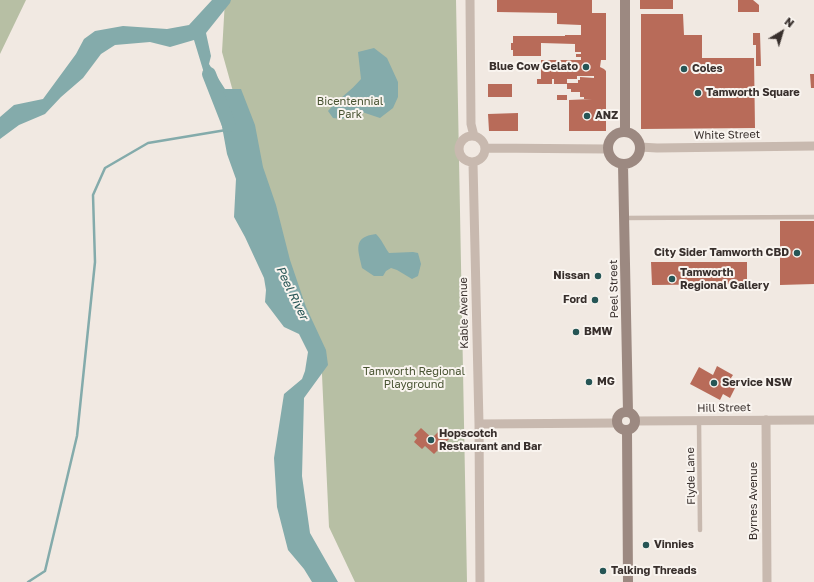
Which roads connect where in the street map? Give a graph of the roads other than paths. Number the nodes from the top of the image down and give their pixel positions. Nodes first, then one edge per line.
1 (470, 0) edge
2 (625, 0) edge
3 (625, 132) junction
4 (474, 136) junction
5 (814, 146) edge
6 (640, 147) junction
7 (486, 148) junction
8 (607, 149) junction
9 (473, 163) junction
10 (623, 165) junction
11 (814, 217) edge
12 (624, 218) junction
13 (628, 412) junction
14 (699, 420) junction
15 (766, 420) junction
16 (814, 420) edge
17 (635, 421) junction
18 (617, 423) junction
19 (479, 424) junction
20 (627, 430) junction
21 (700, 530) dead end
22 (480, 582) edge
23 (628, 582) edge
24 (766, 582) edge

1 - 4 street
2 - 3 main road
3 - 6 main road
3 - 8 main road
4 - 7 street
4 - 9 street
5 - 6 street, White Street
6 - 10 main road
7 - 8 street
7 - 9 street
8 - 10 main road
9 - 19 street, Kable Avenue
10 - 12 main road, Peel Street
11 - 12 lane
12 - 13 main road, Peel Street
13 - 17 main road
13 - 18 main road
14 - 15 street, Hill Street
14 - 17 street, Hill Street
14 - 21 lane, Flyde Lane
15 - 16 street, Hill Street
15 - 24 street, Byrnes Avenue
17 - 20 main road
18 - 19 street
18 - 20 main road
19 - 22 street, Kable Avenue
20 - 23 main road

